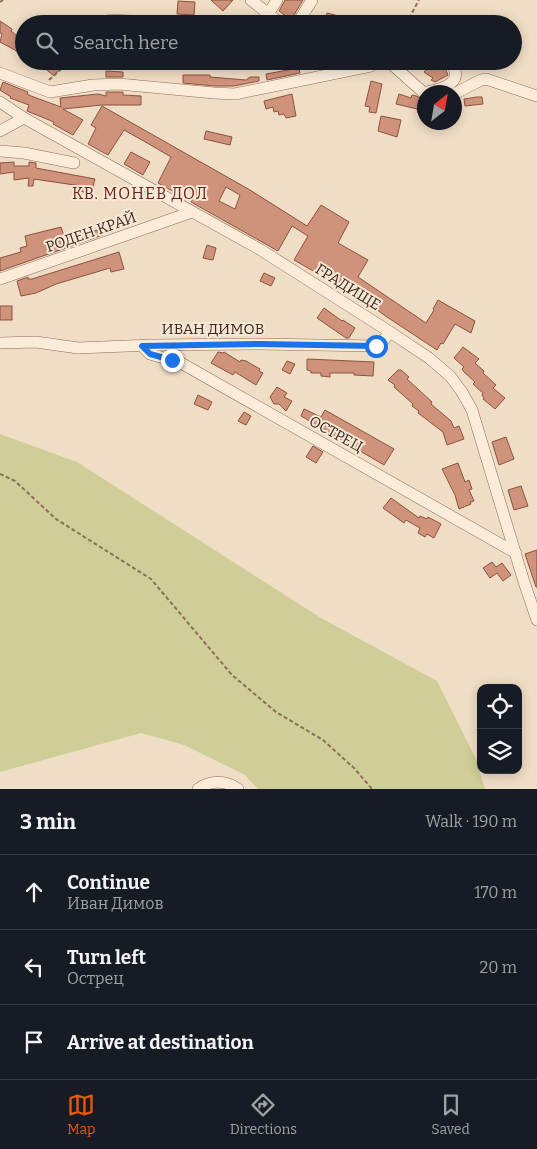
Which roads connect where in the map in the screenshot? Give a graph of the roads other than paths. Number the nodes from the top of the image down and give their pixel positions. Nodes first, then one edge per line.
1 (251, 0) edge
2 (277, 0) edge
3 (312, 0) edge
4 (268, 14) joint
5 (303, 15) edge
6 (352, 70) edge
7 (399, 70) edge
8 (456, 70) edge
9 (0, 74) edge
10 (417, 85) edge
11 (450, 85) edge
12 (462, 90) edge
13 (537, 96) edge
14 (0, 102) edge
15 (24, 118) junction
16 (0, 131) edge
17 (0, 151) edge
18 (74, 163) dead end
19 (192, 212) junction
20 (0, 279) edge
21 (390, 332) junction
22 (0, 342) edge
23 (142, 346) junction
24 (516, 553) junction
25 (537, 620) edge
26 (198, 789) edge
27 (238, 789) edge

1 - 4 street
2 - 4 street
3 - 5 street
6 - 9 street
7 - 10 street
8 - 11 street
12 - 13 street
14 - 15 street, ГРАДИЩЕ
15 - 16 street
15 - 19 street, ГРАДИЩЕ
17 - 18 street
19 - 20 street, РОДЕН КРАЙ
19 - 21 street, ГРАДИЩЕ
21 - 23 street, ИВАН ДИМОВ
21 - 24 street, ГРАДИЩЕ
22 - 23 street, ИВАН ДИМОВ
23 - 24 street, ОСТРЕЦ
24 - 25 street, ГРАДИЩЕ
26 - 27 street

